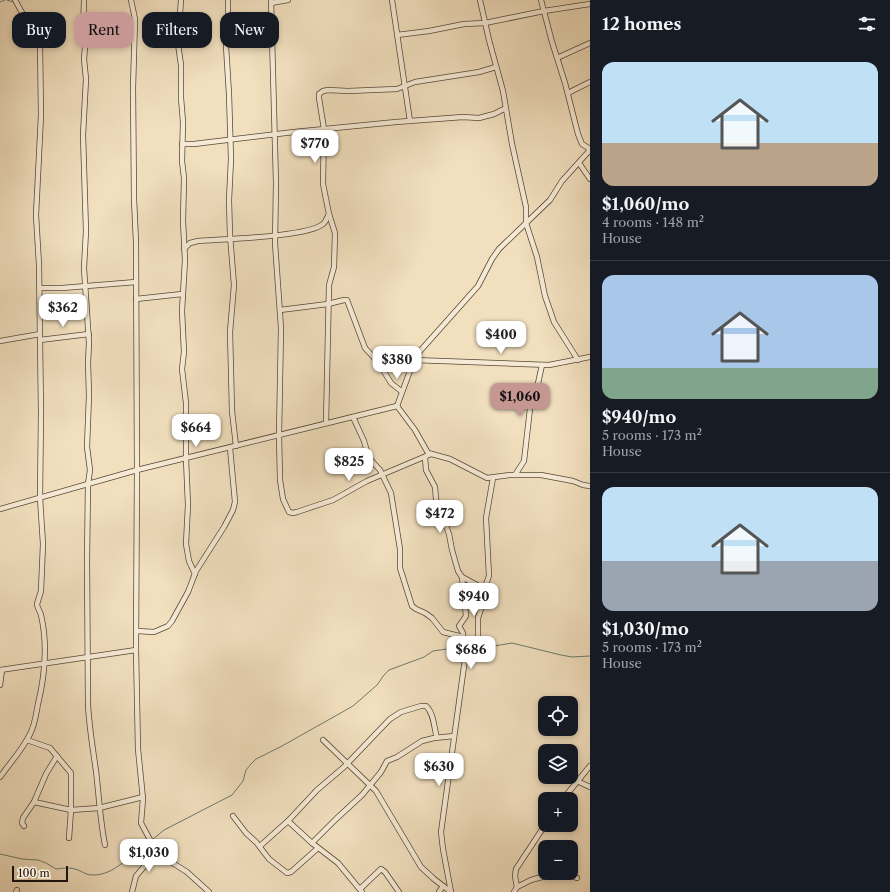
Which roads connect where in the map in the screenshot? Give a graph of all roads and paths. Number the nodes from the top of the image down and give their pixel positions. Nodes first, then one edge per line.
1 (15, 0) edge
2 (84, 0) edge
3 (131, 0) edge
4 (181, 0) edge
5 (228, 0) edge
6 (288, 0) edge
7 (392, 0) edge
8 (480, 0) edge
9 (541, 0) edge
10 (271, 1) edge
11 (590, 4) edge
12 (544, 11) junction
13 (22, 12) edge
14 (485, 23) junction
15 (397, 35) junction
16 (590, 43) edge
17 (40, 48) edge
18 (558, 58) junction
19 (496, 67) junction
20 (590, 82) edge
21 (404, 87) junction
22 (568, 93) junction
23 (506, 108) junction
24 (410, 121) junction
25 (324, 129) junction
26 (274, 135) junction
27 (230, 139) junction
28 (182, 144) junction
29 (590, 150) edge
30 (579, 163) junction
31 (590, 180) edge
32 (329, 214) junction
33 (526, 224) junction
34 (276, 235) junction
35 (230, 238) junction
36 (184, 249) junction
37 (136, 282) junction
38 (86, 286) junction
39 (40, 288) junction
40 (182, 294) junction
41 (136, 299) junction
42 (328, 304) junction
43 (280, 310) junction
44 (89, 334) junction
45 (40, 337) junction
46 (0, 341) edge
47 (590, 357) edge
48 (414, 360) junction
49 (578, 360) junction
50 (542, 365) junction
51 (402, 391) junction
52 (397, 406) junction
53 (353, 417) junction
54 (326, 423) junction
55 (279, 435) junction
56 (236, 446) junction
57 (230, 448) junction
58 (431, 454) junction
59 (425, 456) junction
60 (186, 459) junction
61 (137, 470) junction
62 (382, 474) junction
63 (515, 475) junction
64 (493, 478) junction
65 (88, 484) junction
66 (590, 486) edge
67 (40, 498) junction
68 (0, 509) edge
69 (195, 574) junction
70 (462, 577) junction
71 (486, 590) junction
72 (137, 631) junction
73 (463, 637) junction
74 (136, 650) junction
75 (88, 657) junction
76 (465, 657) junction
77 (45, 664) junction
78 (1, 670) edge
79 (0, 685) edge
80 (454, 736) junction
81 (437, 738) junction
82 (27, 740) junction
83 (323, 740) dead end
84 (57, 756) junction
85 (347, 763) junction
86 (590, 766) edge
87 (0, 777) edge
88 (578, 780) edge
89 (578, 781) edge
90 (575, 784) edge
91 (370, 785) junction
92 (590, 787) edge
93 (568, 792) edge
94 (143, 797) junction
95 (34, 802) junction
96 (99, 808) junction
97 (72, 810) junction
98 (233, 816) dead end
99 (288, 821) junction
100 (24, 826) dead end
101 (540, 832) edge
102 (69, 838) dead end
103 (312, 843) junction
104 (105, 845) dead end
105 (260, 846) junction
106 (318, 848) junction
107 (155, 849) junction
108 (538, 877) edge
109 (443, 886) junction
110 (517, 887) junction
111 (361, 890) edge
112 (132, 892) edge
113 (210, 892) edge
114 (398, 892) edge
115 (440, 892) edge
116 (451, 892) edge
117 (514, 892) edge

1 - 13 street
2 - 38 street
3 - 37 street
4 - 28 street
5 - 27 street
6 - 10 street
7 - 15 street
8 - 14 street
9 - 12 street
10 - 26 street
11 - 12 street
12 - 14 street
12 - 18 street
14 - 15 street
14 - 19 street
15 - 21 street
16 - 18 street
17 - 39 street
18 - 22 street
19 - 21 street
19 - 23 street
20 - 22 street
21 - 24 street
21 - 25 street
22 - 29 street
23 - 24 street
23 - 33 street
24 - 25 street
25 - 26 street
25 - 32 street
26 - 27 street
26 - 34 street
27 - 28 street
27 - 35 street
28 - 36 street
29 - 30 street
30 - 31 street
30 - 33 street
32 - 34 street
32 - 42 street
33 - 48 street
33 - 49 street
34 - 35 street
34 - 43 street
35 - 36 street
35 - 56 street
36 - 40 street
37 - 38 street
37 - 41 street
38 - 39 street
38 - 44 street
39 - 45 street
40 - 41 street
40 - 60 street
41 - 61 street
42 - 43 street
42 - 51 street
42 - 54 street
43 - 55 street
44 - 45 street
44 - 65 street
45 - 46 street
45 - 67 street
47 - 49 street
48 - 50 street
48 - 51 street
49 - 50 street
50 - 63 street
51 - 52 street
52 - 53 street
52 - 58 street
53 - 54 street
53 - 62 street
54 - 55 street
55 - 56 street
55 - 62 street
56 - 57 street
57 - 60 street
57 - 69 street
58 - 59 street
58 - 64 street
59 - 62 street
59 - 70 street
60 - 61 street
60 - 69 street
61 - 65 street
61 - 72 street
62 - 73 street
63 - 64 street
63 - 66 street
64 - 71 street
65 - 67 street
65 - 75 street
67 - 68 street
67 - 77 street
69 - 72 street
70 - 71 street
70 - 73 street
71 - 76 street
72 - 74 street
73 - 76 street
74 - 75 street
74 - 94 street
75 - 77 street
75 - 96 street
76 - 80 street
77 - 78 street
77 - 82 street
78 - 79 street
80 - 81 street
80 - 116 street
81 - 85 street
81 - 91 street
82 - 84 street
82 - 87 street
83 - 85 street
84 - 95 street
84 - 97 street
85 - 91 street
85 - 99 street
86 - 88 street
89 - 92 street
90 - 93 street
91 - 103 street
91 - 109 street
94 - 96 street
94 - 107 street
95 - 97 street
95 - 100 street
96 - 97 street
96 - 104 street
97 - 102 street
98 - 105 street
99 - 103 street
99 - 105 street
101 - 110 street
103 - 106 street
105 - 106 street
106 - 111 street
107 - 112 street
107 - 113 street
108 - 110 street
109 - 115 street
109 - 116 street
110 - 117 street
111 - 114 street

